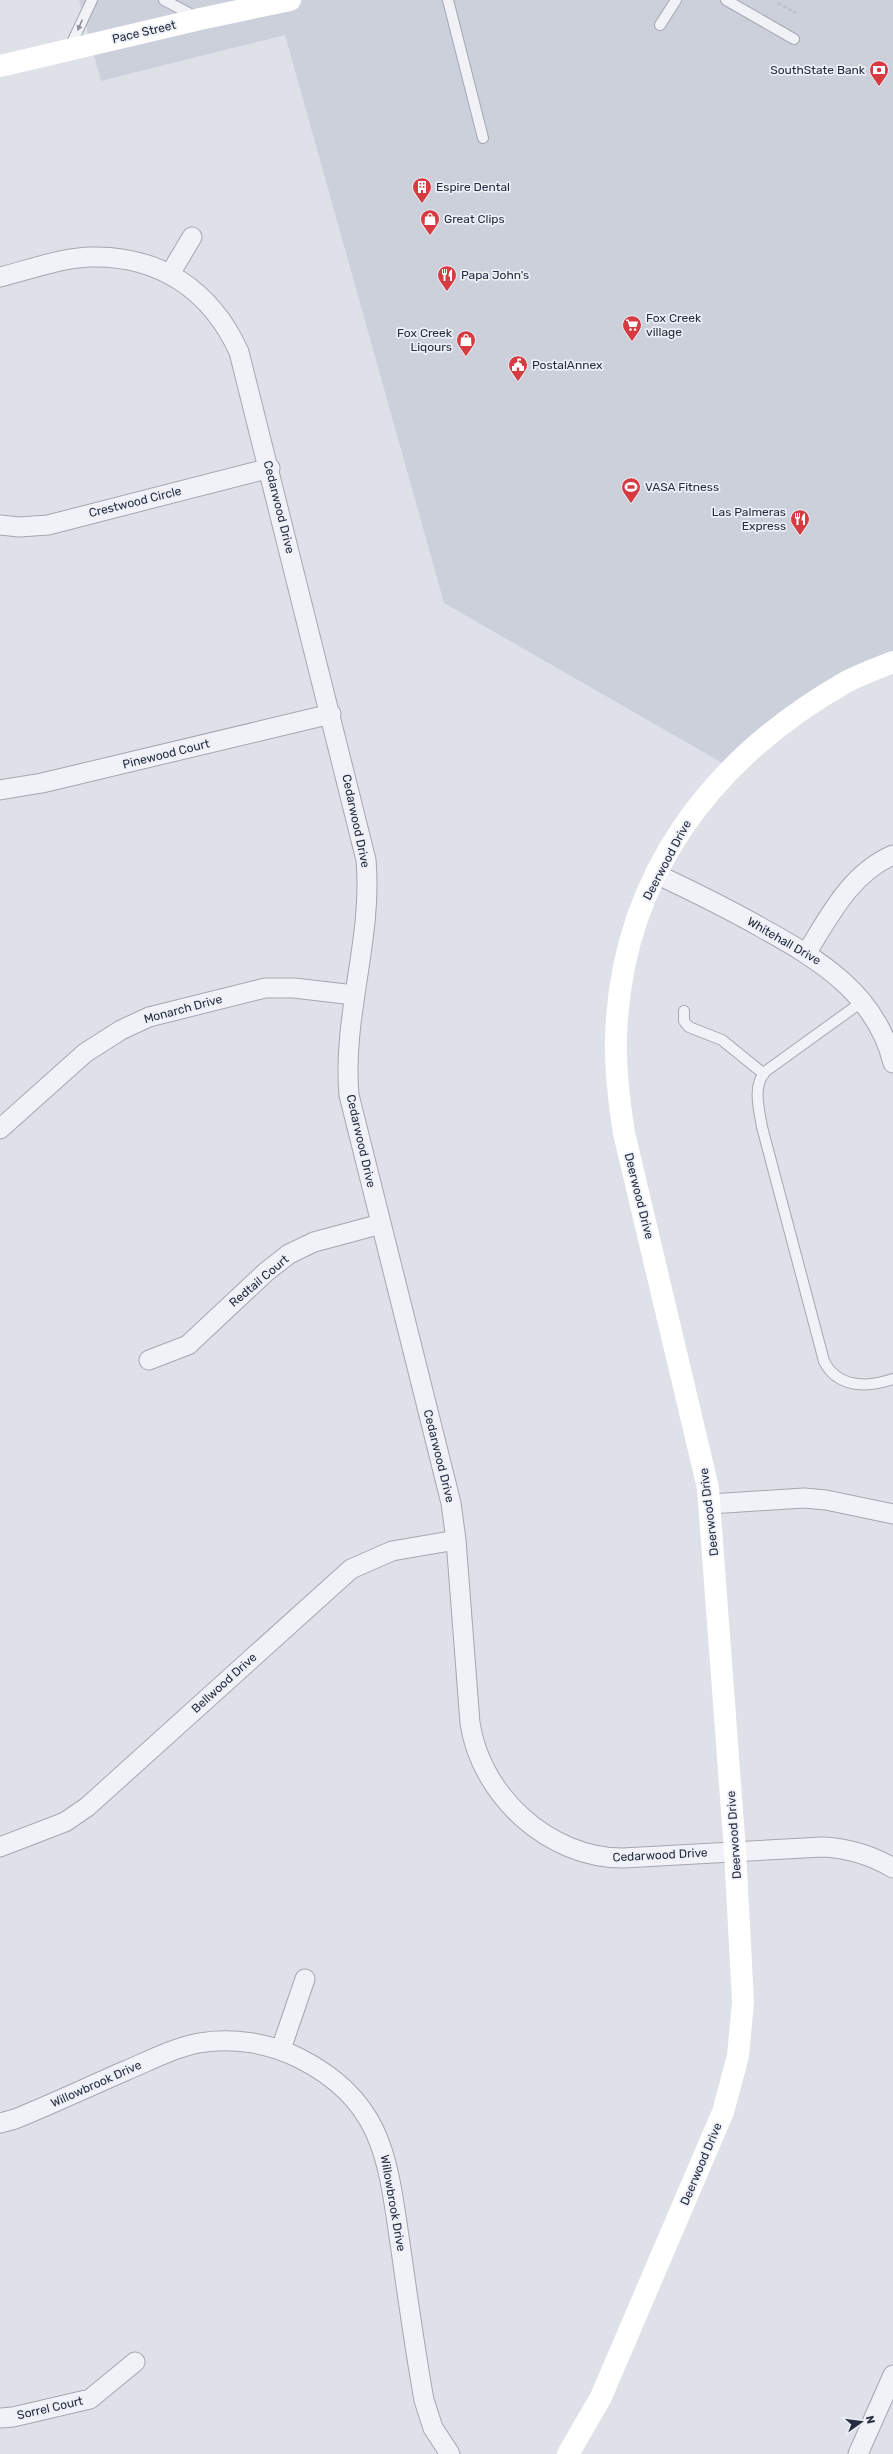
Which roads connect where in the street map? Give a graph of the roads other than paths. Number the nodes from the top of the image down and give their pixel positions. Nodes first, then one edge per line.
1 (92, 0) edge
2 (164, 0) edge
3 (290, 0) edge
4 (448, 0) edge
5 (676, 0) edge
6 (726, 0) edge
7 (200, 19) junction
8 (660, 25) dead end
9 (794, 39) dead end
10 (69, 50) junction
11 (0, 66) edge
12 (483, 138) dead end
13 (192, 237) dead end
14 (170, 274) junction
15 (0, 277) edge
16 (270, 468) junction
17 (0, 525) edge
18 (893, 662) edge
19 (331, 714) junction
20 (0, 790) edge
21 (893, 855) edge
22 (656, 874) junction
23 (807, 952) junction
24 (354, 995) junction
25 (863, 1001) junction
26 (684, 1011) dead end
27 (893, 1063) edge
28 (764, 1074) junction
29 (0, 1129) edge
30 (381, 1224) junction
31 (149, 1360) dead end
32 (893, 1380) edge
33 (710, 1504) junction
34 (893, 1514) edge
35 (456, 1540) junction
36 (0, 1847) edge
37 (735, 1851) junction
38 (893, 1868) edge
39 (305, 1978) dead end
40 (281, 2049) junction
41 (0, 2123) edge
42 (135, 2362) dead end
43 (893, 2375) edge
44 (0, 2418) edge
45 (450, 2454) edge
46 (568, 2454) edge
47 (858, 2454) edge

1 -> 10 lane
2 - 7 lane
3 - 7 street, Pace Street
4 - 12 lane
5 - 8 lane
6 - 9 lane
7 - 10 street, Pace Street
10 - 11 street, Pace Street
13 - 14 street
14 - 15 street, Cedarwood Drive
14 - 16 street, Cedarwood Drive
16 - 17 street, Crestwood Circle
16 - 19 street, Cedarwood Drive
18 - 22 street, Deerwood Drive
19 - 20 street, Pinewood Court
19 - 24 street, Cedarwood Drive
21 - 23 street
22 - 23 street, Whitehall Drive
22 - 33 street, Deerwood Drive
23 - 25 street, Whitehall Drive
24 - 29 street, Monarch Drive
24 - 30 street, Cedarwood Drive
25 - 27 street, Whitehall Drive
25 - 28 lane
26 - 28 lane
28 - 32 lane
30 - 31 street, Redtail Court
30 - 35 street, Cedarwood Drive
33 - 34 street
33 - 37 street, Deerwood Drive
35 - 36 street, Bellwood Drive
35 - 37 street, Cedarwood Drive
37 - 38 street, Cedarwood Drive
37 - 46 street, Deerwood Drive
39 - 40 street
40 - 41 street, Willowbrook Drive
40 - 45 street, Willowbrook Drive
42 - 44 street, Sorrel Court
43 - 47 street

